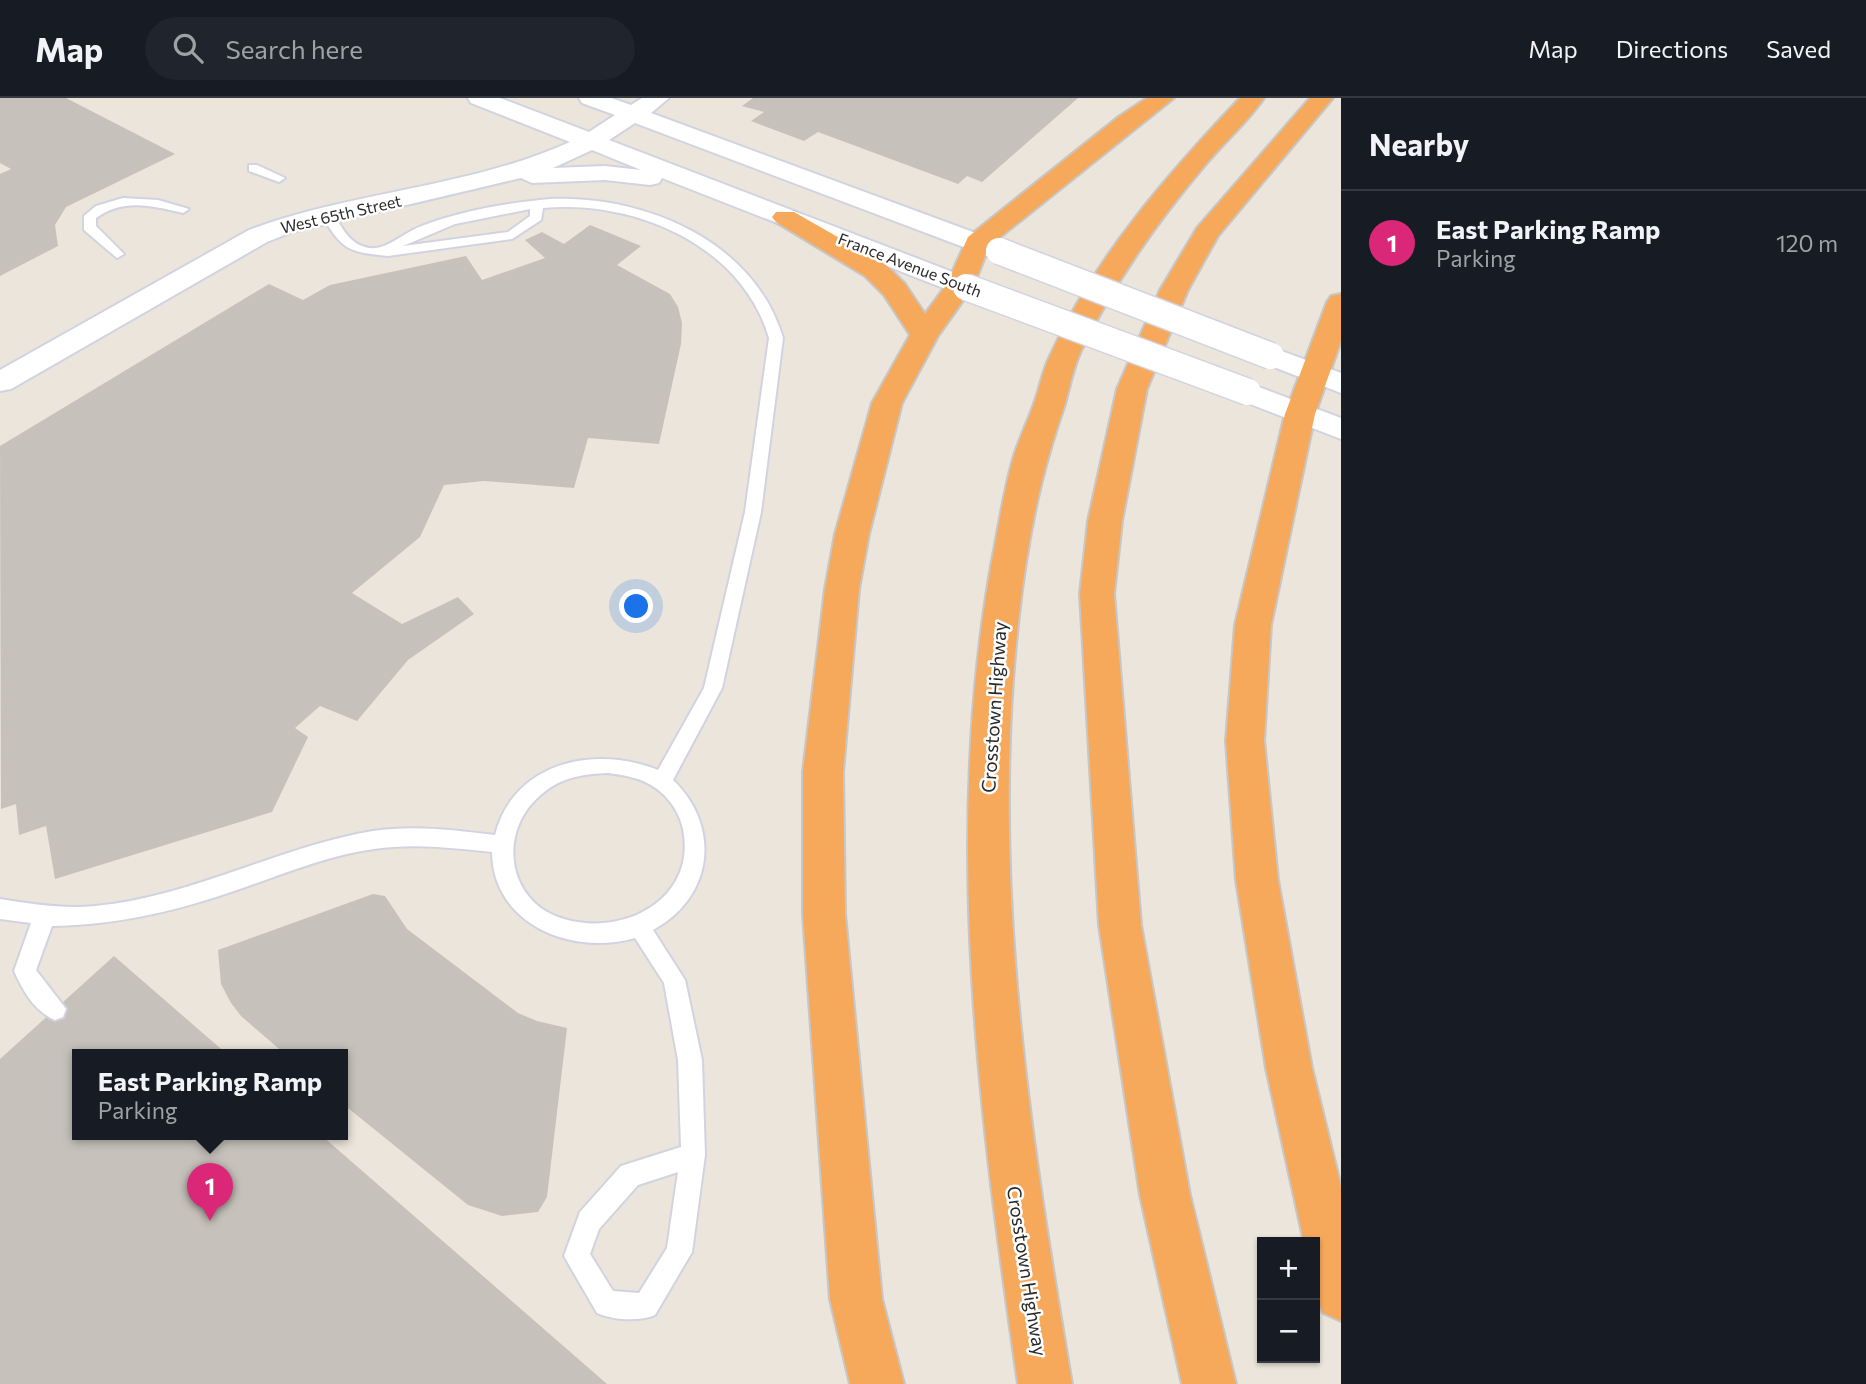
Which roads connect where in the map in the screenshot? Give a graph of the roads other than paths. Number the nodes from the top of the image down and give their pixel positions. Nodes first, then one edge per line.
1 (590, 98) edge
2 (658, 98) edge
3 (1163, 98) edge
4 (1253, 98) edge
5 (1322, 98) edge
6 (486, 101) edge
7 (634, 114) junction
8 (590, 142) junction
9 (253, 168) dead end
10 (279, 178) dead end
11 (497, 178) junction
12 (470, 184) junction
13 (704, 186) junction
14 (537, 205) junction
15 (183, 209) dead end
16 (328, 216) junction
17 (785, 217) junction
18 (988, 247) junction
19 (383, 252) junction
20 (117, 254) dead end
21 (963, 286) junction
22 (1341, 302) edge
23 (924, 335) junction
24 (1312, 373) junction
25 (0, 382) edge
26 (1341, 384) edge
27 (1300, 414) junction
28 (1341, 429) edge
29 (662, 782) junction
30 (501, 844) junction
31 (0, 909) edge
32 (44, 918) junction
33 (639, 926) junction
34 (55, 1009) dead end
35 (693, 1155) junction
36 (1341, 1295) edge
37 (877, 1384) edge
38 (1045, 1384) edge
39 (1209, 1384) edge

1 - 7 main road
2 - 7 main road, West 65th Street
3 - 18 highway
4 - 38 highway, Crosstown Highway
5 - 39 highway
6 - 8 main road, France Avenue South
6 - 12 main road
7 - 8 main road, West 65th Street
7 - 18 main road
8 - 11 main road, West 65th Street
8 - 13 main road, France Avenue South
9 - 10 lane
11 - 12 main road, West 65th Street
11 - 13 main road
12 - 16 main road, West 65th Street
13 - 17 main road, France Avenue South
14 - 19 lane
14 - 19 lane
14 - 29 lane
15 - 20 lane
16 - 19 lane
16 - 25 main road, West 65th Street
17 - 21 main road, France Avenue South
17 - 23 highway
18 - 21 highway
18 - 24 main road, bridge
21 - 23 highway
21 - 27 main road, France Avenue South, bridge
22 - 24 highway
23 - 37 highway
24 - 26 main road
24 - 27 highway
27 - 28 main road, France Avenue South
27 - 36 highway
29 - 30 lane
29 - 33 lane
30 - 32 lane
30 - 33 lane
31 - 32 lane
32 - 34 lane
33 - 35 lane
35 - 35 lane

